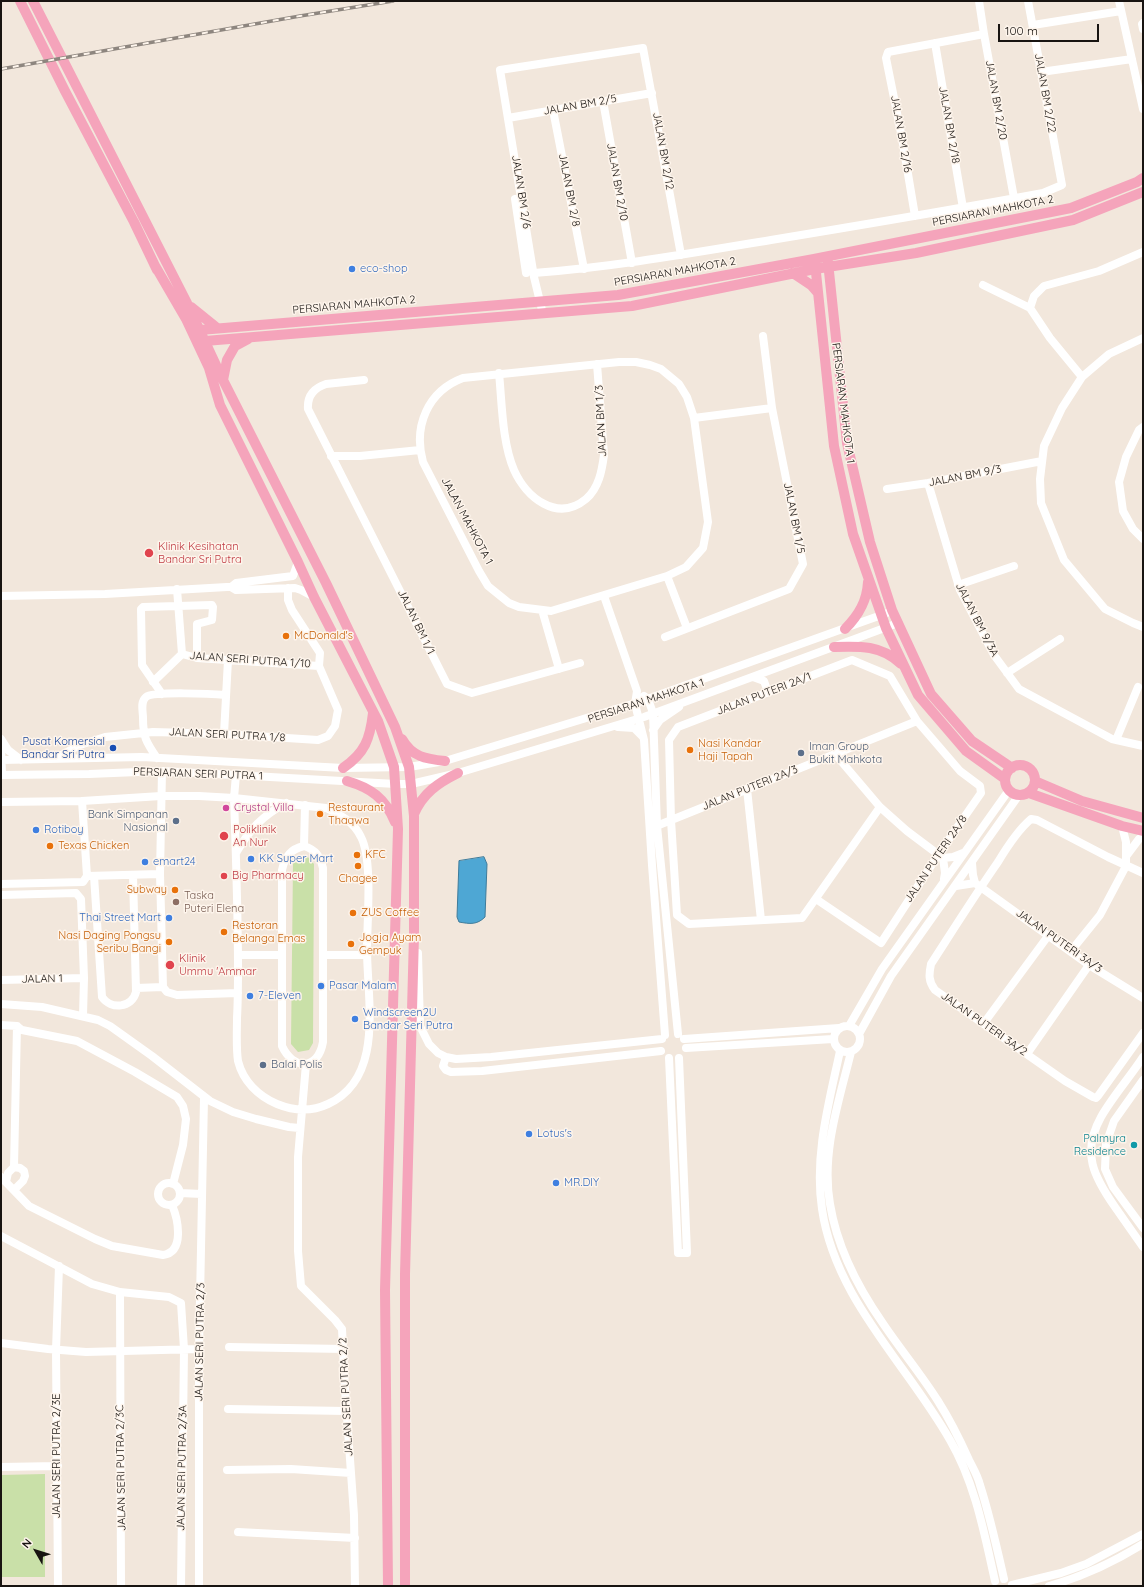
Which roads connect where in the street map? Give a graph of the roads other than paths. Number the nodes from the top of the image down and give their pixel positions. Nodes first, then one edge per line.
1 (20, 1) edge
2 (33, 1) edge
3 (979, 1) edge
4 (1028, 1) edge
5 (1119, 1) edge
6 (1121, 11) junction
7 (1032, 25) junction
8 (984, 34) junction
9 (935, 43) junction
10 (1132, 59) junction
11 (500, 70) joint
12 (1041, 72) junction
13 (652, 93) junction
14 (603, 101) junction
15 (1143, 109) edge
16 (554, 110) junction
17 (508, 118) junction
18 (1143, 178) edge
19 (1143, 192) edge
20 (1014, 198) junction
21 (515, 200) dead end
22 (963, 208) junction
23 (915, 216) junction
24 (1143, 252) edge
25 (682, 255) junction
26 (826, 256) junction
27 (632, 263) junction
28 (154, 264) junction
29 (815, 264) junction
30 (847, 264) junction
31 (829, 267) junction
32 (584, 269) junction
33 (530, 273) junction
34 (793, 273) junction
35 (983, 285) dead end
36 (831, 288) junction
37 (818, 293) junction
38 (541, 302) junction
39 (187, 303) junction
40 (1030, 308) junction
41 (543, 314) junction
42 (217, 328) junction
43 (200, 336) junction
44 (764, 336) dead end
45 (253, 337) junction
46 (1143, 338) edge
47 (597, 364) junction
48 (499, 373) junction
49 (1082, 377) junction
50 (223, 380) junction
51 (364, 380) dead end
52 (214, 389) junction
53 (772, 408) junction
54 (694, 418) junction
55 (1143, 427) edge
56 (420, 450) junction
57 (331, 456) junction
58 (1042, 461) junction
59 (928, 483) junction
60 (887, 489) dead end
61 (1143, 539) edge
62 (298, 562) junction
63 (1014, 566) dead end
64 (667, 576) junction
65 (868, 576) junction
66 (958, 585) junction
67 (230, 587) junction
68 (288, 588) junction
69 (177, 589) junction
70 (1, 596) edge
71 (604, 596) junction
72 (314, 597) junction
73 (178, 605) junction
74 (542, 610) junction
75 (892, 610) junction
76 (882, 616) junction
77 (898, 623) junction
78 (1143, 627) edge
79 (687, 628) junction
80 (886, 628) junction
81 (845, 629) junction
82 (665, 637) dead end
83 (1060, 639) dead end
84 (834, 647) junction
85 (182, 654) junction
86 (197, 658) junction
87 (228, 660) junction
88 (580, 662) dead end
89 (319, 666) junction
90 (777, 668) junction
91 (905, 668) junction
92 (559, 669) junction
93 (1007, 673) junction
94 (753, 677) junction
95 (764, 681) junction
96 (153, 682) junction
97 (1138, 688) dead end
98 (637, 691) junction
99 (768, 692) junction
100 (162, 694) junction
101 (226, 695) junction
102 (648, 699) junction
103 (690, 700) junction
104 (635, 704) junction
105 (374, 712) junction
106 (653, 713) junction
107 (640, 718) junction
108 (917, 721) junction
109 (611, 726) junction
110 (395, 727) junction
111 (654, 730) junction
112 (143, 734) junction
113 (224, 734) junction
114 (643, 737) junction
115 (1, 739) edge
116 (1116, 740) junction
117 (1143, 746) edge
118 (1, 748) edge
119 (835, 754) junction
120 (142, 757) junction
121 (157, 758) junction
122 (54, 759) junction
123 (1, 760) edge
124 (21, 760) junction
125 (445, 761) junction
126 (249, 762) junction
127 (394, 767) junction
128 (408, 767) junction
129 (342, 768) junction
130 (1012, 768) junction
131 (147, 771) junction
132 (162, 771) junction
133 (458, 773) junction
134 (222, 774) junction
135 (2, 775) edge
136 (236, 775) junction
137 (251, 776) junction
138 (1005, 779) junction
139 (347, 781) junction
140 (1035, 781) junction
141 (162, 784) junction
142 (396, 784) junction
143 (410, 784) junction
144 (747, 789) junction
145 (1009, 790) junction
146 (235, 794) junction
147 (1024, 794) junction
148 (161, 796) junction
149 (82, 801) junction
150 (1, 802) edge
151 (286, 803) junction
152 (305, 805) junction
153 (880, 807) junction
154 (414, 816) junction
155 (1143, 818) edge
156 (671, 820) junction
157 (1122, 826) junction
158 (653, 827) junction
159 (398, 829) junction
160 (1143, 831) edge
161 (1143, 836) edge
162 (304, 846) junction
163 (964, 852) junction
164 (236, 854) junction
165 (1127, 855) junction
166 (941, 857) junction
167 (972, 863) junction
168 (1126, 866) junction
169 (1143, 873) edge
170 (160, 874) junction
171 (133, 875) junction
172 (90, 876) junction
173 (944, 880) junction
174 (1, 884) edge
175 (978, 885) junction
176 (956, 886) junction
177 (1, 896) edge
178 (816, 899) junction
179 (761, 920) junction
180 (414, 935) junction
181 (1048, 936) junction
182 (1071, 951) junction
183 (238, 955) junction
184 (281, 955) junction
185 (323, 955) junction
186 (367, 955) junction
187 (1089, 964) junction
188 (84, 978) junction
189 (1, 980) edge
190 (136, 988) junction
191 (163, 988) junction
192 (238, 993) junction
193 (1143, 998) edge
194 (1, 1004) edge
195 (83, 1016) junction
196 (984, 1023) junction
197 (1, 1025) edge
198 (17, 1026) junction
199 (849, 1026) junction
200 (839, 1028) junction
201 (1143, 1033) edge
202 (859, 1034) junction
203 (664, 1037) junction
204 (833, 1039) junction
205 (683, 1040) junction
206 (661, 1051) junction
207 (840, 1051) junction
208 (851, 1052) junction
209 (1026, 1054) junction
210 (446, 1056) junction
211 (1143, 1057) edge
212 (669, 1058) junction
213 (679, 1058) junction
214 (306, 1064) junction
215 (1143, 1080) edge
216 (204, 1098) junction
217 (302, 1110) junction
218 (299, 1128) junction
219 (14, 1167) junction
220 (4, 1179) edge
221 (173, 1184) junction
222 (14, 1190) junction
223 (180, 1193) junction
224 (202, 1194) junction
225 (172, 1205) junction
226 (1143, 1228) edge
227 (1, 1236) edge
228 (1143, 1247) edge
229 (59, 1266) junction
230 (120, 1292) junction
231 (1, 1343) edge
232 (229, 1347) dead end
233 (184, 1349) junction
234 (199, 1349) junction
235 (344, 1349) junction
236 (56, 1350) junction
237 (120, 1351) junction
238 (228, 1409) dead end
239 (346, 1411) junction
240 (58, 1466) junction
241 (1, 1467) edge
242 (227, 1470) dead end
243 (351, 1473) junction
244 (238, 1532) dead end
245 (1143, 1534) edge
246 (355, 1538) junction
247 (1143, 1544) edge
248 (1004, 1579) junction
249 (992, 1583) edge
250 (58, 1586) edge
251 (121, 1586) edge
252 (181, 1586) edge
253 (199, 1586) edge
254 (355, 1586) edge
255 (388, 1586) edge
256 (405, 1586) edge
257 (1012, 1586) edge
258 (1049, 1586) edge

1 - 28 main road
2 - 39 main road
3 - 8 street, JALAN BM 2/20
4 - 7 street, JALAN BM 2/22
5 - 6 street
6 - 7 street
6 - 10 street
7 - 12 street, JALAN BM 2/22
8 - 9 street
8 - 20 street, JALAN BM 2/20
9 - 22 street, JALAN BM 2/18
9 - 23 street, JALAN BM 2/16
10 - 12 street
10 - 15 street
11 - 13 street, JALAN BM 2/12
11 - 17 street, JALAN BM 2/6
12 - 20 street, JALAN BM 2/22
13 - 14 street, JALAN BM 2/5
13 - 25 street, JALAN BM 2/12
14 - 16 street, JALAN BM 2/5
14 - 27 street, JALAN BM 2/10
16 - 17 street, JALAN BM 2/5
16 - 32 street, JALAN BM 2/8
17 - 33 street, JALAN BM 2/6
18 - 26 main road, PERSIARAN MAHKOTA 2
19 - 30 main road, PERSIARAN MAHKOTA 2
20 - 22 street
21 - 33 street
22 - 23 street
23 - 25 street
24 - 40 street
25 - 27 street
26 - 29 main road, PERSIARAN MAHKOTA 2
26 - 31 main road, PERSIARAN MAHKOTA 1
27 - 32 street
28 - 43 main road
28 - 52 main road
29 - 31 main road, PERSIARAN MAHKOTA 2
29 - 34 main road, PERSIARAN MAHKOTA 2
29 - 37 main road, PERSIARAN MAHKOTA 1
29 - 38 main road, PERSIARAN MAHKOTA 2
30 - 31 main road, PERSIARAN MAHKOTA 2
30 - 36 main road
31 - 36 main road, PERSIARAN MAHKOTA 1
32 - 33 street
33 - 38 street, JALAN BM 2/6
34 - 37 main road
34 - 41 main road, PERSIARAN MAHKOTA 2
35 - 40 street
36 - 75 main road, PERSIARAN MAHKOTA 1
37 - 65 main road, PERSIARAN MAHKOTA 1
38 - 41 street, JALAN BM 2/6
38 - 42 main road, PERSIARAN MAHKOTA 2
39 - 42 main road
39 - 43 main road
40 - 49 street
41 - 45 main road, PERSIARAN MAHKOTA 2
42 - 43 main road, PERSIARAN MAHKOTA 2
43 - 45 main road, PERSIARAN MAHKOTA 2
43 - 50 main road
43 - 52 main road
44 - 53 street, JALAN BM 1/5
45 - 50 main road
46 - 49 street
47 - 48 street, JALAN MAHKOTA 1
47 - 48 street, JALAN BM 1/3
47 - 54 street, JALAN MAHKOTA 1
48 - 56 street, JALAN MAHKOTA 1
49 - 58 street
50 - 110 main road
51 - 57 street, JALAN BM 1/1
52 - 62 main road
53 - 54 street
53 - 79 street, JALAN BM 1/5
54 - 64 street, JALAN MAHKOTA 1
55 - 61 street
56 - 57 street
56 - 74 street, JALAN MAHKOTA 1
57 - 92 street, JALAN BM 1/1
58 - 59 street, JALAN BM 9/3
58 - 78 street
59 - 60 street, JALAN BM 9/3
59 - 66 street, JALAN BM 9/3A
62 - 67 street
62 - 72 main road
63 - 66 street
64 - 71 street, JALAN MAHKOTA 1
64 - 79 street
65 - 76 main road, PERSIARAN MAHKOTA 1
65 - 81 main road
66 - 93 street, JALAN BM 9/3A
67 - 68 street
67 - 69 street
68 - 72 street
68 - 89 street, JALAN SERI PUTRA 1/8
69 - 70 street
69 - 73 street, JALAN SERI PUTRA 1/10
71 - 74 street, JALAN MAHKOTA 1
71 - 98 street
72 - 105 main road
73 - 85 street, JALAN SERI PUTRA 1/10
73 - 86 street
73 - 96 street
74 - 92 street
75 - 76 street, PERSIARAN MAHKOTA 1
75 - 77 main road, PERSIARAN MAHKOTA 1
76 - 80 main road, PERSIARAN MAHKOTA 1
76 - 81 street, PERSIARAN MAHKOTA 1
77 - 80 street, PERSIARAN MAHKOTA 1
77 - 130 main road, PERSIARAN MAHKOTA 1
79 - 82 street, JALAN BM 1/5
80 - 84 street, PERSIARAN MAHKOTA 1
80 - 91 main road, PERSIARAN MAHKOTA 1
81 - 102 street, PERSIARAN MAHKOTA 1
83 - 93 street
84 - 90 street, PERSIARAN MAHKOTA 1
84 - 91 main road
85 - 86 street, JALAN SERI PUTRA 1/10
85 - 96 street
86 - 87 street, JALAN SERI PUTRA 1/10
87 - 89 street, JALAN SERI PUTRA 1/10
87 - 101 street
88 - 92 street, JALAN BM 1/1
89 - 113 street, JALAN SERI PUTRA 1/8
90 - 94 street, PERSIARAN MAHKOTA 1
90 - 95 street
91 - 138 main road, PERSIARAN MAHKOTA 1
93 - 116 street, JALAN BM 9/3A
94 - 95 street
94 - 103 street, PERSIARAN MAHKOTA 1
95 - 99 street
96 - 100 street
97 - 116 street
98 - 102 street
98 - 104 street
99 - 108 street, JALAN PUTERI 2A/1
99 - 156 street, JALAN PUTERI 2A/1
100 - 101 street
100 - 112 street
101 - 113 street
102 - 104 street, PERSIARAN MAHKOTA 1
102 - 106 street
103 - 106 street, PERSIARAN MAHKOTA 1
103 - 111 street
104 - 107 street
104 - 125 street, PERSIARAN MAHKOTA 1
105 - 127 main road
105 - 129 main road
106 - 107 street, PERSIARAN MAHKOTA 1
106 - 111 street
107 - 109 street, PERSIARAN MAHKOTA 1
107 - 114 street
108 - 119 street, JALAN PUTERI 2A/3
108 - 166 street, JALAN PUTERI 2A/8
109 - 114 street
109 - 133 street, PERSIARAN MAHKOTA 1
110 - 125 main road
110 - 128 main road
111 - 158 street
112 - 113 street, JALAN SERI PUTRA 1/8
112 - 121 street
112 - 122 street, JALAN SERI PUTRA 1/8
114 - 158 street
115 - 124 street
116 - 117 street, JALAN BM 9/3A
118 - 123 street
119 - 144 street, JALAN PUTERI 2A/3
119 - 153 street
120 - 121 street, PERSIARAN SERI PUTRA 1
120 - 122 street, PERSIARAN SERI PUTRA 1
120 - 132 street
121 - 126 street, PERSIARAN SERI PUTRA 1
122 - 124 street, PERSIARAN SERI PUTRA 1
123 - 124 street, PERSIARAN SERI PUTRA 1
123 - 135 street
125 - 128 street, PERSIARAN MAHKOTA 1
126 - 129 street, PERSIARAN SERI PUTRA 1
126 - 136 street
127 - 128 street, PERSIARAN MAHKOTA 1
127 - 129 street, PERSIARAN SERI PUTRA 1
127 - 142 main road
128 - 143 main road
130 - 138 main road
130 - 140 main road
131 - 132 street, PERSIARAN SERI PUTRA 1
131 - 135 street, PERSIARAN SERI PUTRA 1
131 - 141 street
132 - 134 street, PERSIARAN SERI PUTRA 1
132 - 141 street
133 - 143 street, PERSIARAN MAHKOTA 1
133 - 154 main road
134 - 136 street, PERSIARAN SERI PUTRA 1
134 - 146 street
136 - 137 street, PERSIARAN SERI PUTRA 1
136 - 146 street
137 - 139 street, PERSIARAN SERI PUTRA 1
137 - 146 street
138 - 145 main road
139 - 142 street, PERSIARAN SERI PUTRA 1
139 - 159 main road
140 - 147 main road
140 - 155 main road
141 - 148 street
142 - 143 street, PERSIARAN MAHKOTA 1
142 - 159 main road
143 - 154 main road
144 - 156 street, JALAN PUTERI 2A/3
144 - 179 street
145 - 147 main road
145 - 163 street
146 - 148 street
146 - 151 street
146 - 164 street
147 - 157 main road
147 - 167 street
148 - 149 street
148 - 170 street
149 - 150 street
149 - 172 street
151 - 152 street
151 - 164 street
152 - 162 street
152 - 186 street
153 - 166 street
153 - 178 street
154 - 180 main road
156 - 158 street, JALAN PUTERI 2A/3
156 - 179 street, JALAN PUTERI 2A/1
157 - 160 main road
157 - 165 street
158 - 203 street
158 - 205 street
159 - 255 main road
161 - 165 street
162 - 184 street
162 - 185 street
163 - 166 street
163 - 173 street
164 - 183 street
165 - 168 street
166 - 173 street
166 - 178 street, JALAN PUTERI 2A/8
167 - 175 street
167 - 176 street
168 - 169 street
168 - 175 street
168 - 182 street
170 - 171 street
170 - 191 street
171 - 172 street
171 - 190 street
172 - 174 street
172 - 190 street
173 - 199 street
175 - 176 street
175 - 181 street, JALAN PUTERI 3A/3
175 - 196 street, JALAN PUTERI 3A/2
176 - 202 street
177 - 188 street
178 - 179 street, JALAN PUTERI 2A/1
180 - 210 street
180 - 256 main road
181 - 182 street, JALAN PUTERI 3A/3
181 - 196 street
182 - 187 street, JALAN PUTERI 3A/3
183 - 184 street
183 - 192 street
184 - 214 street
185 - 186 street
185 - 214 street
186 - 217 street
187 - 193 street, JALAN PUTERI 3A/3
187 - 209 street
188 - 189 street, JALAN 1
188 - 195 street
190 - 191 street
191 - 192 street
192 - 217 street
194 - 195 street
195 - 216 street
196 - 209 street, JALAN PUTERI 3A/2
197 - 198 street
198 - 219 street
198 - 221 street
199 - 200 street
199 - 202 street
200 - 204 street
200 - 205 street
201 - 209 street, JALAN PUTERI 3A/2
202 - 208 street
203 - 205 street
203 - 206 street
203 - 210 street
204 - 205 street
204 - 207 street
205 - 213 street
206 - 210 street
206 - 212 street
207 - 208 street
207 - 249 street
208 - 248 street
211 - 228 street
212 - 213 street
212 - 213 street
214 - 217 street, JALAN SERI PUTRA 2/2
215 - 226 street
216 - 218 street
216 - 224 street, JALAN SERI PUTRA 2/3
217 - 218 street, JALAN SERI PUTRA 2/2
218 - 235 street, JALAN SERI PUTRA 2/2
219 - 220 street
219 - 222 street
220 - 222 street
221 - 223 street
221 - 225 street
222 - 225 street
223 - 224 street
223 - 225 street
224 - 234 street, JALAN SERI PUTRA 2/3
227 - 229 street
229 - 230 street
229 - 236 street, JALAN SERI PUTRA 2/3E
230 - 233 street, JALAN SERI PUTRA 2/3A
230 - 237 street, JALAN SERI PUTRA 2/3C
231 - 236 street
232 - 235 street
233 - 234 street
233 - 237 street
233 - 252 street, JALAN SERI PUTRA 2/3A
234 - 253 street, JALAN SERI PUTRA 2/3
235 - 239 street, JALAN SERI PUTRA 2/2
236 - 237 street
236 - 240 street, JALAN SERI PUTRA 2/3E
237 - 251 street, JALAN SERI PUTRA 2/3C
238 - 239 street
239 - 243 street, JALAN SERI PUTRA 2/2
240 - 241 street
240 - 250 street, JALAN SERI PUTRA 2/3E
242 - 243 street
243 - 246 street, JALAN SERI PUTRA 2/2
244 - 246 street
245 - 257 street
246 - 254 street, JALAN SERI PUTRA 2/2
247 - 258 street
248 - 249 street
248 - 257 street

